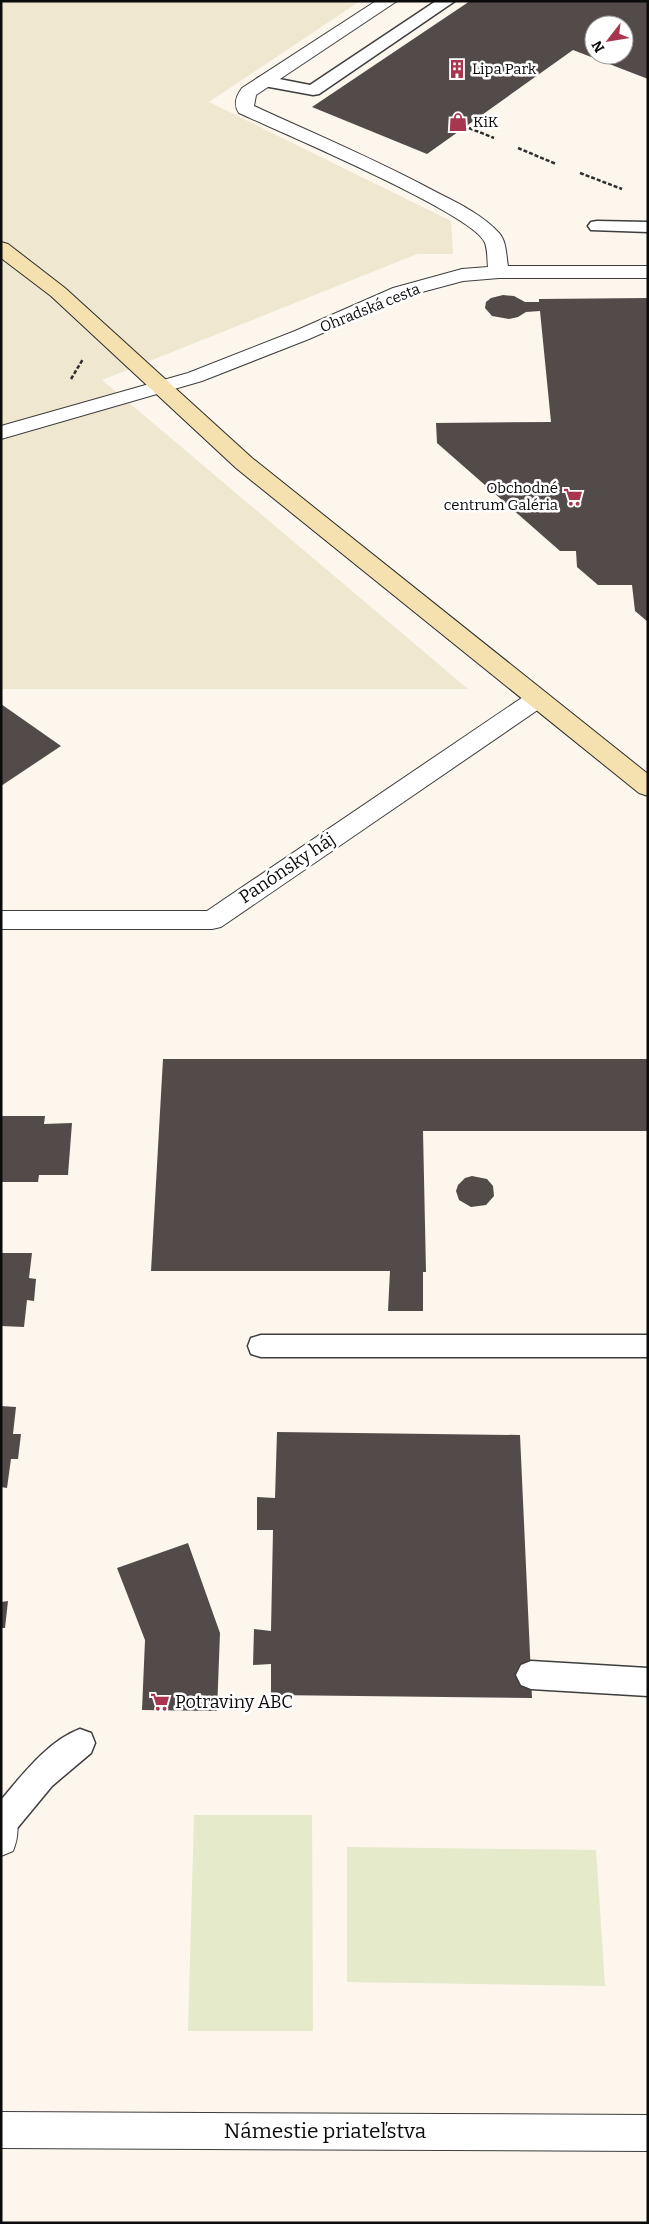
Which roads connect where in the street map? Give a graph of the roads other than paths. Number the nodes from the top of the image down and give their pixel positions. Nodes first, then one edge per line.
1 (388, 1) edge
2 (447, 1) edge
3 (264, 81) junction
4 (597, 226) dead end
5 (648, 227) edge
6 (1, 248) edge
7 (499, 272) junction
8 (648, 272) edge
9 (161, 388) junction
10 (1, 433) edge
11 (537, 699) junction
12 (648, 787) edge
13 (1, 920) edge
14 (261, 1346) dead end
15 (648, 1346) edge
16 (531, 1675) dead end
17 (648, 1682) edge
18 (80, 1743) dead end
19 (2, 1827) edge
20 (1, 2130) edge
21 (648, 2133) edge

1 - 3 street
2 - 3 lane
3 - 7 street
4 - 5 lane
6 - 9 street
7 - 8 street, Ohradská cesta
7 - 9 street, Ohradská cesta
9 - 10 street, Ohradská cesta
9 - 11 street
11 - 12 street
11 - 13 street, Panónsky háj
14 - 15 lane
16 - 17 lane
18 - 19 lane
20 - 21 street, Námestie priateľstva

